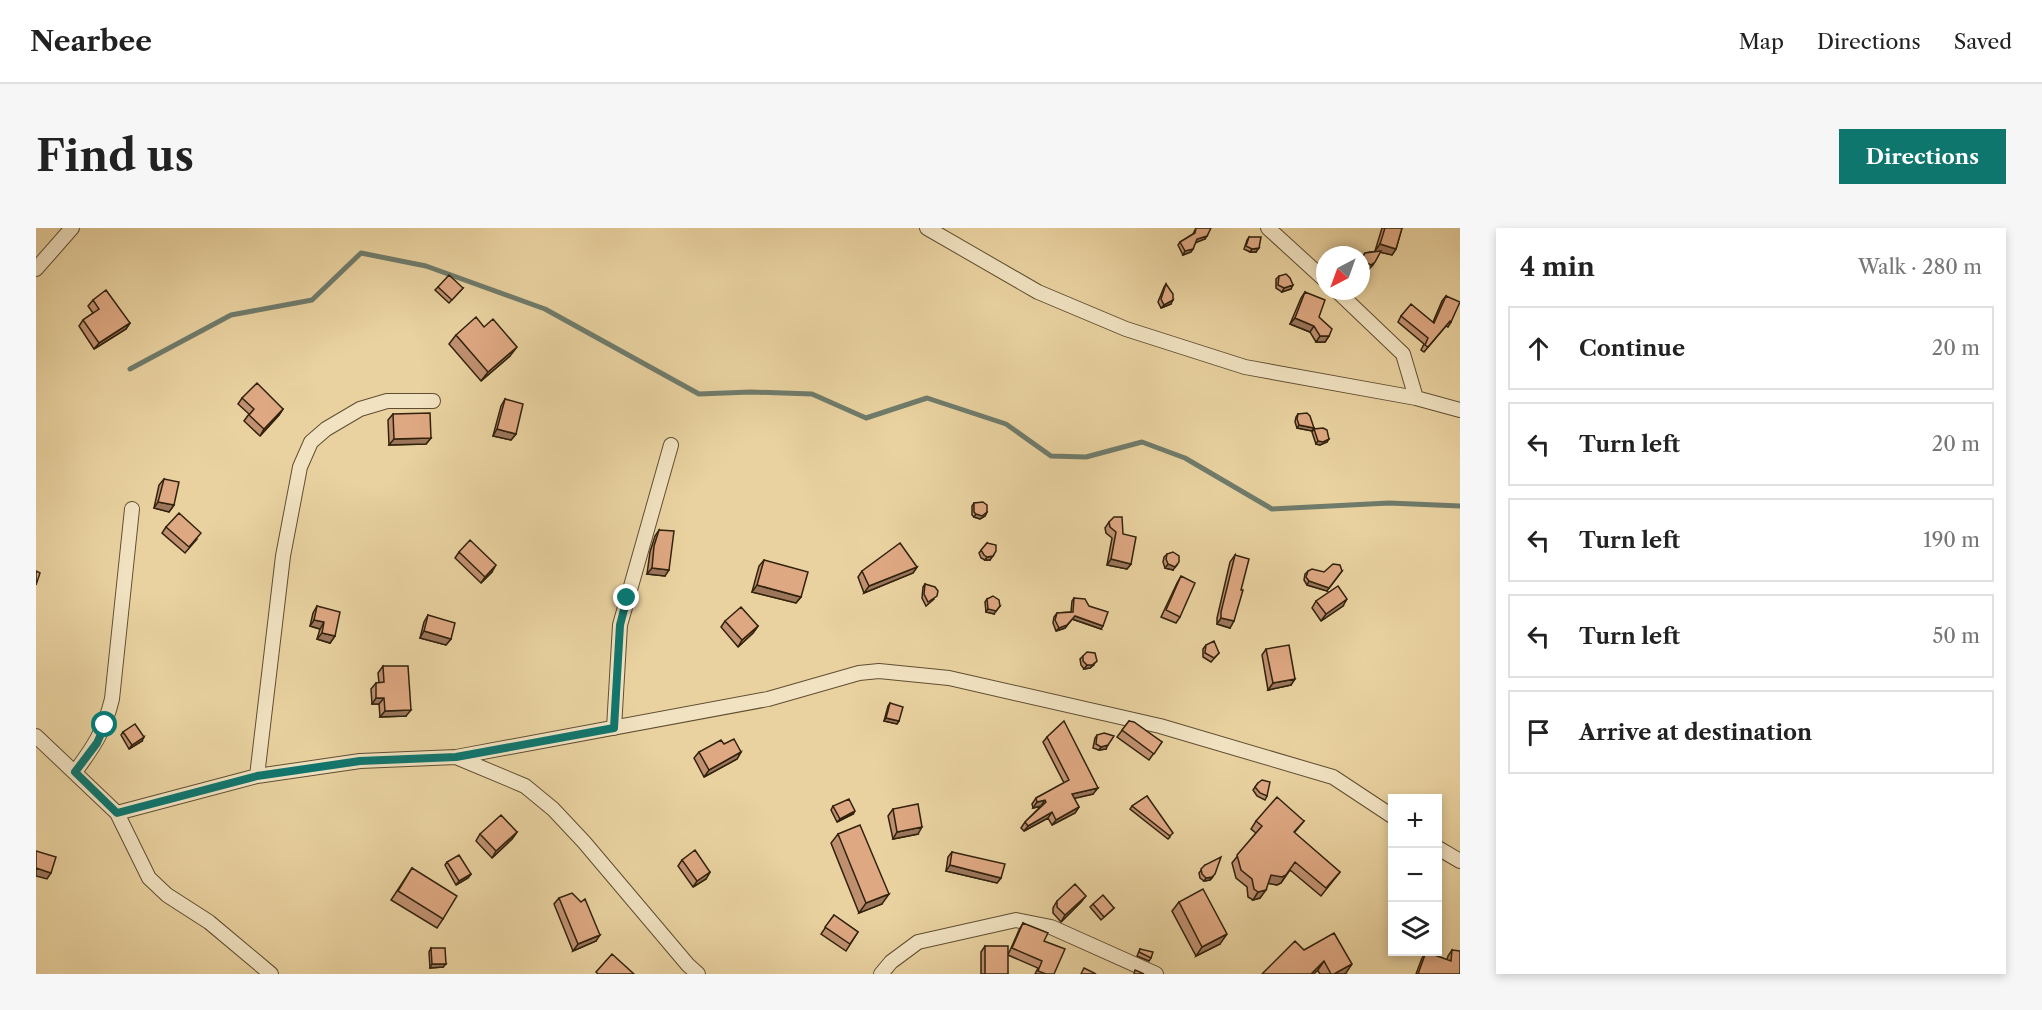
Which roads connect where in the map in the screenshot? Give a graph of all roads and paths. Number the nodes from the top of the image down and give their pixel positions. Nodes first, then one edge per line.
1 (72, 228) edge
2 (927, 228) edge
3 (1268, 228) edge
4 (36, 269) edge
5 (1316, 272) edge
6 (1346, 300) edge
7 (1416, 398) junction
8 (433, 401) dead end
9 (1460, 410) edge
10 (671, 445) dead end
11 (132, 509) dead end
12 (614, 728) junction
13 (36, 736) edge
14 (55, 753) junction
15 (36, 754) edge
16 (456, 757) junction
17 (75, 772) junction
18 (257, 776) junction
19 (117, 813) junction
20 (1388, 813) edge
21 (1442, 851) edge
22 (1460, 861) edge
23 (271, 974) edge
24 (698, 974) edge
25 (881, 974) edge
26 (1156, 974) edge

1 - 4 street
2 - 7 street
3 - 5 street
6 - 7 street
7 - 9 street
8 - 18 street
10 - 12 street
11 - 17 street
12 - 16 street
12 - 20 street
13 - 14 street
14 - 15 street
14 - 17 street
16 - 18 street
16 - 24 street
17 - 19 street
18 - 19 street
19 - 23 street
21 - 22 street
25 - 26 street

